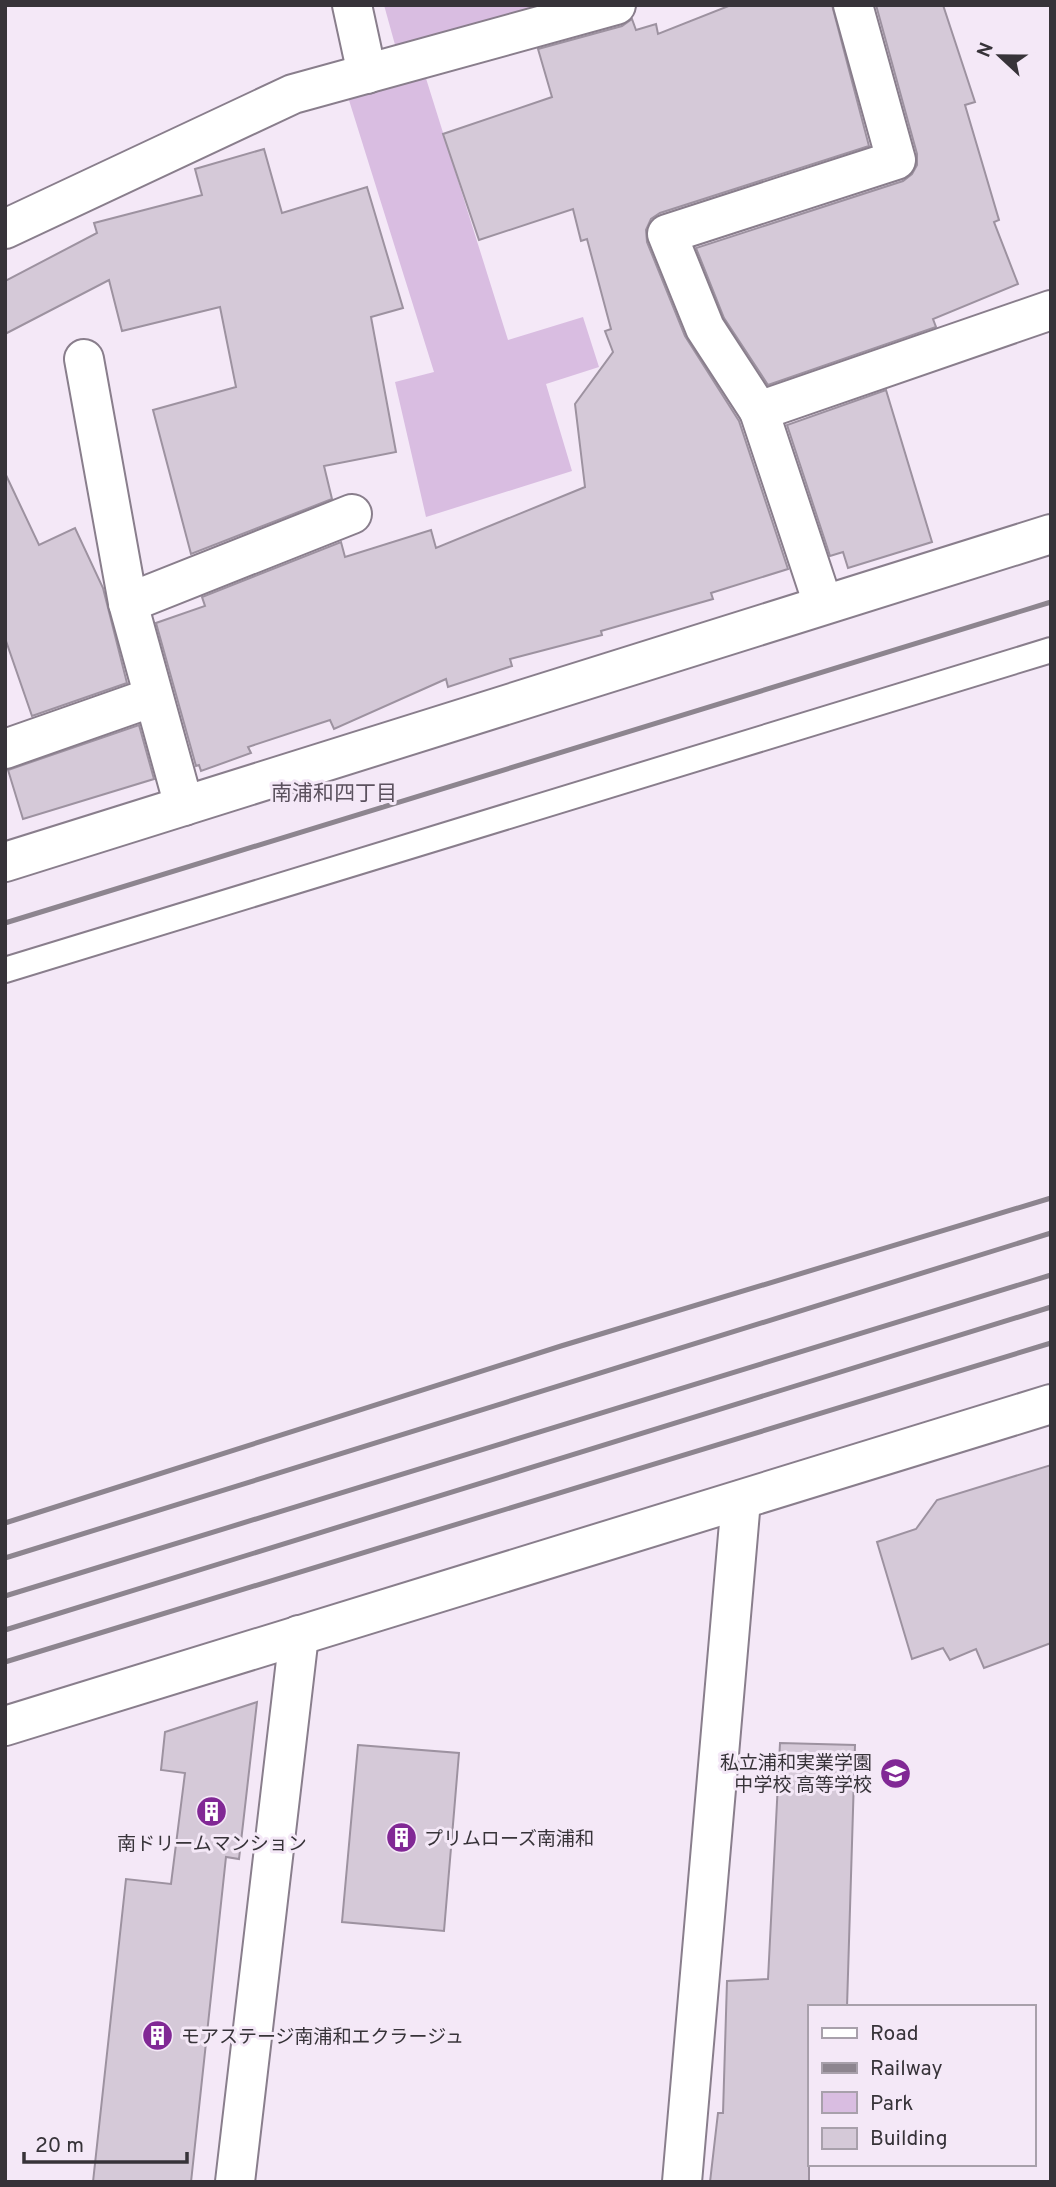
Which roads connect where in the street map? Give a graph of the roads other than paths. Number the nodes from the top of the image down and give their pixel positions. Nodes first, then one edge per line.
1 (352, 5) edge
2 (615, 5) edge
3 (853, 5) edge
4 (367, 74) junction
5 (5, 229) edge
6 (1051, 310) edge
7 (84, 359) dead end
8 (759, 411) junction
9 (352, 514) dead end
10 (1051, 534) edge
11 (128, 603) junction
12 (823, 604) junction
13 (1051, 650) edge
14 (153, 696) junction
15 (5, 749) edge
16 (184, 806) junction
17 (5, 862) edge
18 (5, 970) edge
19 (1051, 1404) edge
20 (741, 1500) junction
21 (299, 1635) junction
22 (5, 1726) edge
23 (236, 2182) edge
24 (682, 2182) edge

1 - 4 street
2 - 4 street
3 - 8 street
4 - 5 street
6 - 8 street
7 - 11 street
8 - 12 street
9 - 11 street
10 - 12 street
11 - 14 street
12 - 16 street
13 - 18 lane
14 - 15 street
14 - 16 street
16 - 17 street
19 - 20 street
20 - 21 street
20 - 24 street
21 - 22 street
21 - 23 street

